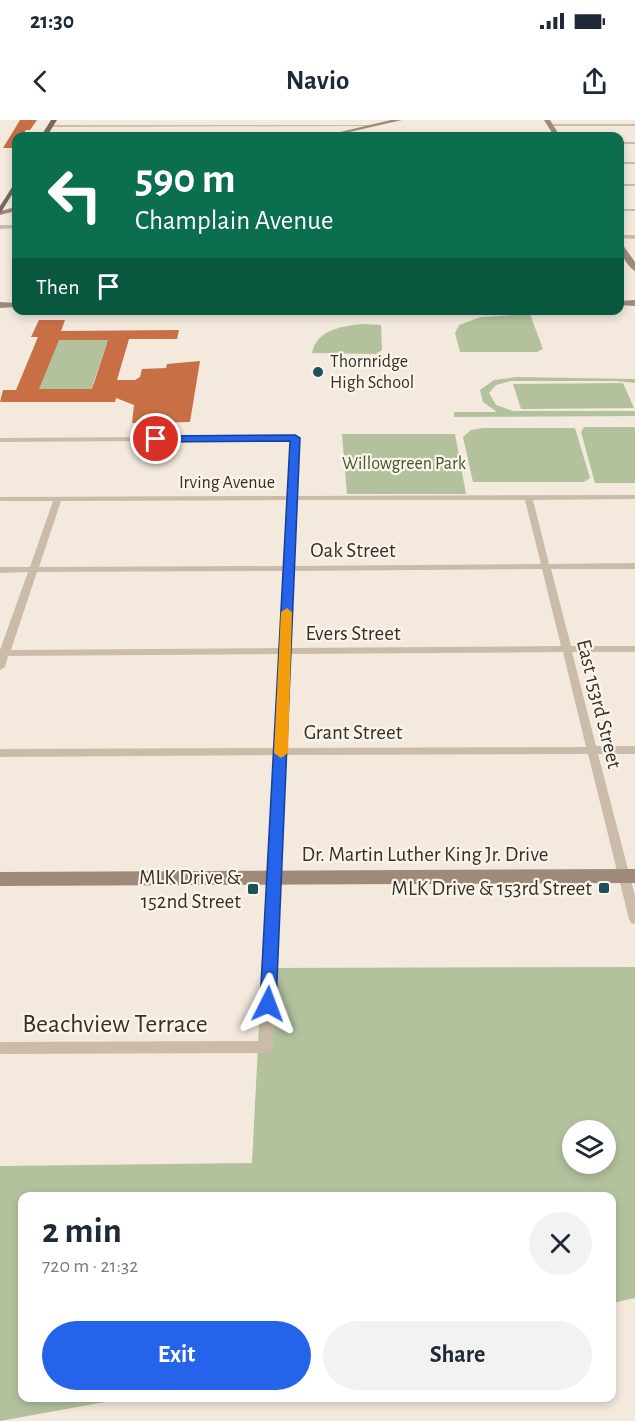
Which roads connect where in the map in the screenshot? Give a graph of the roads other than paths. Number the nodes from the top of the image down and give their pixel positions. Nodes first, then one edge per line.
1 (399, 120) edge
2 (548, 122) edge
3 (52, 123) edge
4 (176, 123) edge
5 (301, 123) edge
6 (635, 125) edge
7 (376, 126) junction
8 (346, 132) edge
9 (12, 190) edge
10 (0, 212) edge
11 (624, 250) edge
12 (635, 268) edge
13 (0, 440) edge
14 (528, 497) junction
15 (635, 497) edge
16 (292, 498) junction
17 (0, 499) edge
18 (58, 499) junction
19 (635, 566) edge
20 (546, 567) junction
21 (289, 568) junction
22 (0, 570) edge
23 (34, 570) junction
24 (635, 649) edge
25 (567, 650) junction
26 (285, 651) junction
27 (3, 653) edge
28 (0, 667) edge
29 (592, 750) junction
30 (635, 750) edge
31 (281, 752) junction
32 (0, 753) edge
33 (629, 876) edge
34 (274, 877) junction
35 (0, 879) edge
36 (635, 919) edge
37 (0, 1048) edge

1 - 7 street
2 - 6 street
3 - 4 street
4 - 5 street
5 - 7 street
7 - 8 street
9 - 10 main road
11 - 12 street
13 - 16 street
14 - 15 street, Irving Avenue
14 - 16 street, Irving Avenue
14 - 20 street, East 153rd Street
16 - 18 street, Irving Avenue
16 - 21 street
17 - 18 street, Irving Avenue
18 - 23 street
19 - 20 street, Oak Street
20 - 21 street, Oak Street
20 - 25 street, East 153rd Street
21 - 23 street, Oak Street
21 - 26 street
22 - 23 street, Oak Street
23 - 27 street
24 - 25 street, Evers Street
25 - 26 street, Evers Street
25 - 29 street, East 153rd Street
26 - 27 street, Evers Street
26 - 31 street
27 - 28 street
29 - 30 street, Grant Street
29 - 31 street, Grant Street
29 - 33 street, East 153rd Street
31 - 32 street, Grant Street
31 - 34 street
33 - 34 street, Dr. Martin Luther King Jr. Drive
33 - 36 street, East 153rd Street
34 - 35 street, Dr. Martin Luther King Jr. Drive
34 - 37 street, Beachview Terrace

